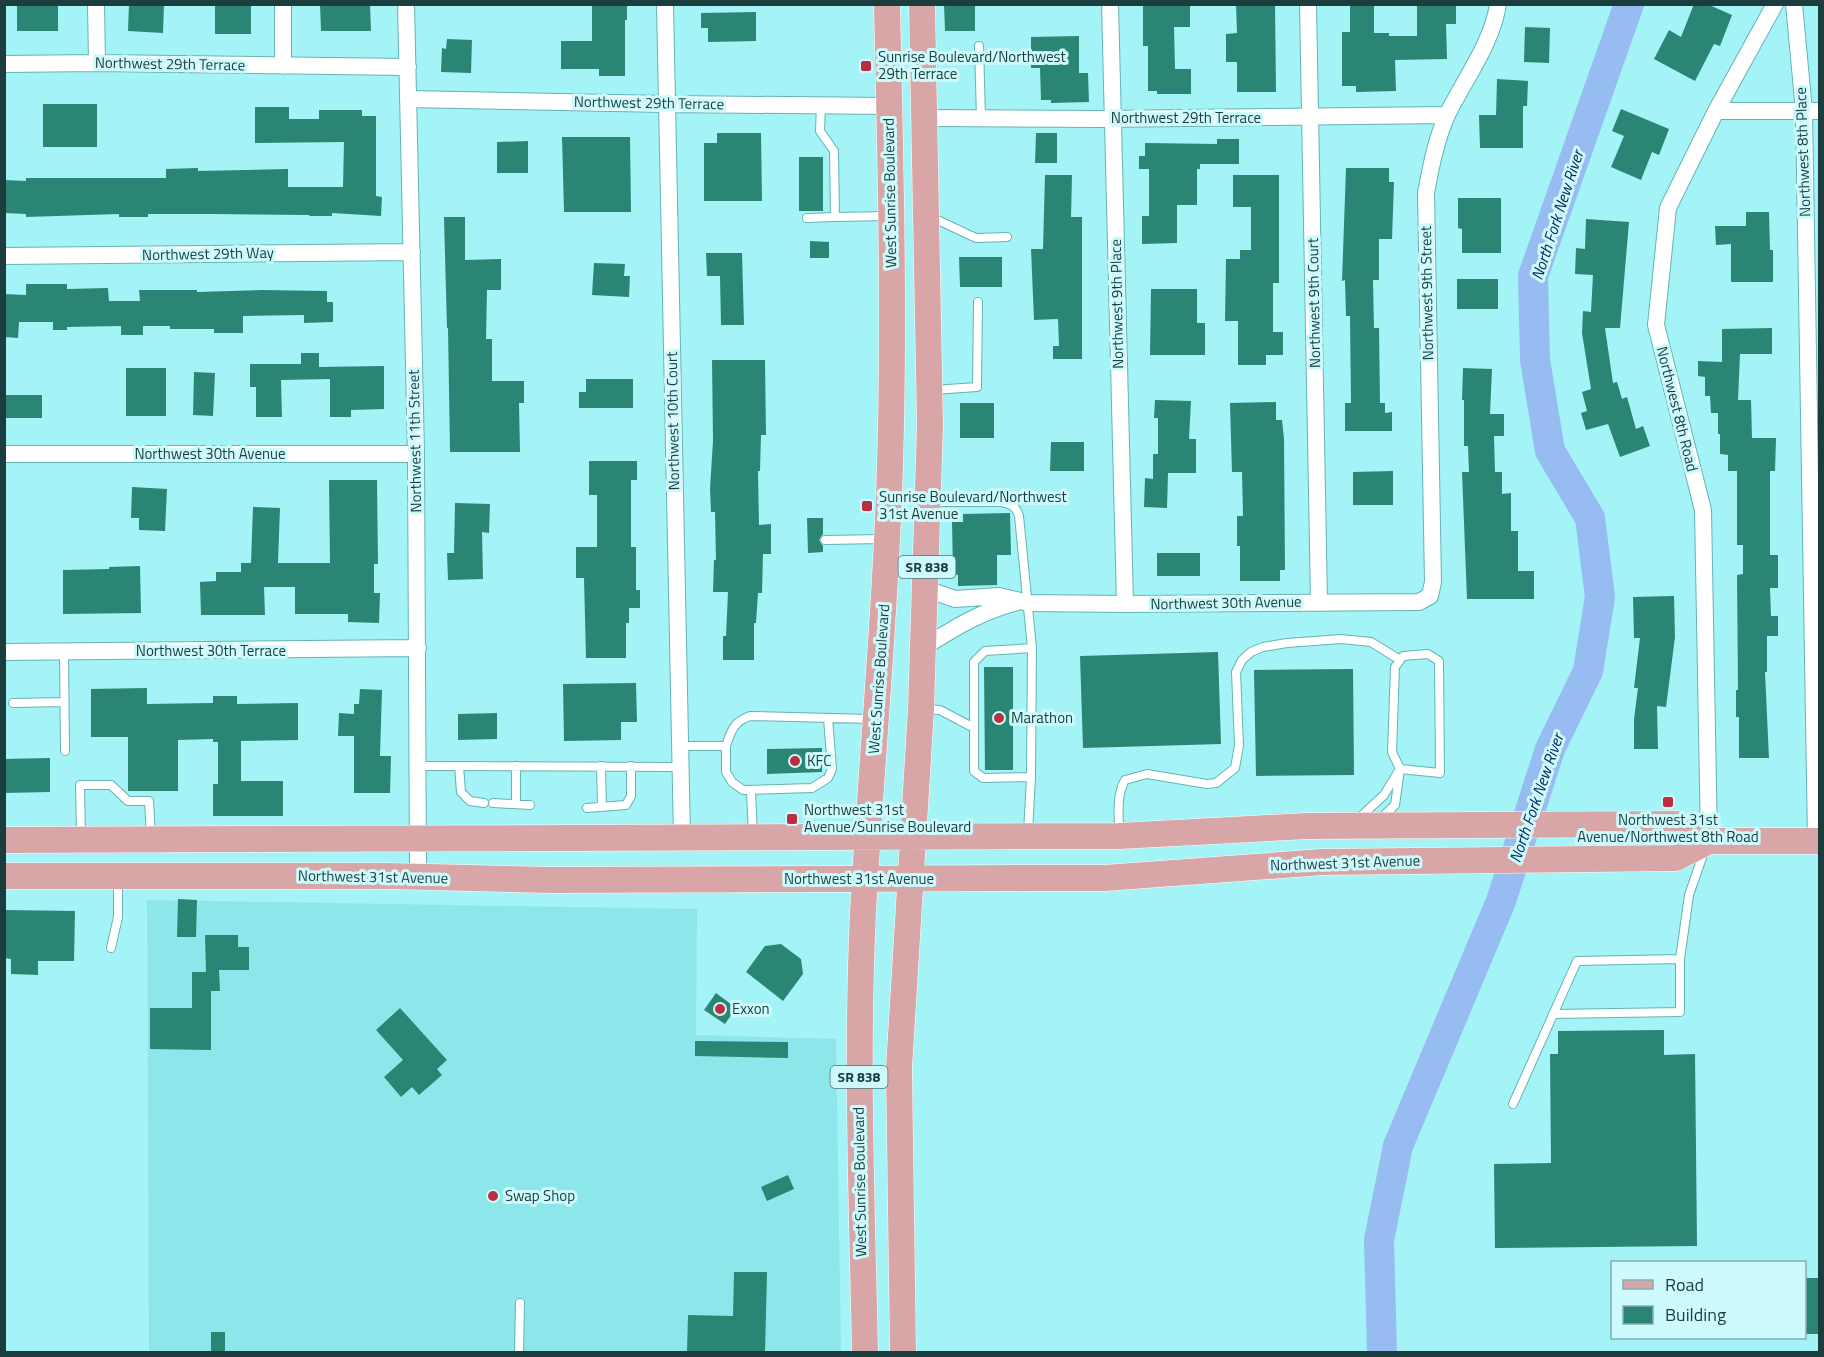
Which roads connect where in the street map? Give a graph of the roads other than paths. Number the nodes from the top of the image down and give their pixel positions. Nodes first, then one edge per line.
1 (96, 4) edge
2 (282, 4) edge
3 (406, 4) edge
4 (665, 4) edge
5 (887, 4) edge
6 (922, 4) edge
7 (1110, 4) edge
8 (1308, 4) edge
9 (1498, 4) edge
10 (1775, 4) edge
11 (1794, 4) edge
12 (979, 46) dead end
13 (98, 63) junction
14 (4, 64) edge
15 (283, 66) junction
16 (888, 66) junction
17 (408, 67) junction
18 (408, 99) junction
19 (666, 104) junction
20 (821, 104) junction
21 (889, 106) junction
22 (1716, 111) junction
23 (1812, 111) edge
24 (1447, 115) junction
25 (1311, 117) junction
26 (924, 118) junction
27 (981, 118) junction
28 (1113, 119) junction
29 (925, 170) junction
30 (926, 214) junction
31 (890, 216) junction
32 (835, 217) junction
33 (807, 218) dead end
34 (1007, 237) dead end
35 (412, 252) junction
36 (4, 255) edge
37 (978, 302) dead end
38 (930, 390) junction
39 (4, 454) edge
40 (416, 454) junction
41 (929, 502) junction
42 (886, 539) junction
43 (825, 540) dead end
44 (926, 589) junction
45 (1430, 596) joint
46 (1025, 602) junction
47 (1319, 602) junction
48 (1125, 604) junction
49 (924, 647) junction
50 (418, 648) junction
51 (1032, 648) junction
52 (64, 651) junction
53 (4, 652) edge
54 (1400, 660) junction
55 (64, 702) junction
56 (14, 703) dead end
57 (921, 709) junction
58 (828, 718) junction
59 (876, 720) junction
60 (974, 728) junction
61 (679, 746) junction
62 (726, 746) junction
63 (65, 751) dead end
64 (418, 766) junction
65 (459, 766) junction
66 (516, 766) junction
67 (602, 766) junction
68 (632, 766) junction
69 (681, 767) junction
70 (1400, 769) junction
71 (1031, 777) junction
72 (751, 791) junction
73 (516, 804) junction
74 (530, 805) dead end
75 (602, 807) junction
76 (587, 808) dead end
77 (1361, 826) junction
78 (1028, 836) junction
79 (1119, 836) junction
80 (682, 838) junction
81 (753, 838) junction
82 (868, 838) junction
83 (914, 838) junction
84 (418, 839) junction
85 (4, 840) edge
86 (81, 840) junction
87 (151, 840) junction
88 (1709, 841) junction
89 (1818, 841) edge
90 (1323, 862) junction
91 (4, 876) edge
92 (118, 876) junction
93 (418, 877) junction
94 (912, 879) junction
95 (866, 880) junction
96 (111, 948) dead end
97 (1680, 959) junction
98 (1553, 1014) junction
99 (1513, 1104) dead end
100 (520, 1303) dead end
101 (519, 1353) edge
102 (865, 1353) edge
103 (903, 1353) edge

1 - 13 street
2 - 15 street
3 - 17 street, Northwest 11th Street
4 - 19 street, Northwest 10th Court
5 - 16 main road, West Sunrise Boulevard / SR 838
6 - 26 main road, SR 838
7 - 28 street, Northwest 9th Place
8 - 25 street, Northwest 9th Court
9 - 24 street, Northwest 9th Street
10 - 22 street, Northwest 8th Road
11 - 23 street, Northwest 8th Place
12 - 27 lane
13 - 14 street, Northwest 29th Terrace
13 - 15 street, Northwest 29th Terrace
15 - 17 street, Northwest 29th Terrace
16 - 21 main road, West Sunrise Boulevard / SR 838
16 - 26 main road
17 - 18 street, Northwest 11th Street
18 - 19 street, Northwest 29th Terrace
18 - 35 street, Northwest 11th Street
19 - 20 street, Northwest 29th Terrace
19 - 61 street, Northwest 10th Court
20 - 21 street, Northwest 29th Terrace
20 - 32 lane
21 - 29 main road
21 - 31 main road, West Sunrise Boulevard / SR 838
22 - 23 street
22 - 88 street, Northwest 8th Road
23 - 89 street, Northwest 8th Place
24 - 25 street, Northwest 29th Terrace
24 - 45 street, Northwest 9th Street
25 - 28 street, Northwest 29th Terrace
25 - 47 street, Northwest 9th Court
26 - 27 street, Northwest 29th Terrace
26 - 29 main road, SR 838
27 - 28 street, Northwest 29th Terrace
28 - 48 street, Northwest 9th Place
29 - 30 main road, SR 838
30 - 34 lane
30 - 38 main road, SR 838
31 - 32 lane
31 - 42 main road, West Sunrise Boulevard / SR 838
32 - 33 lane
35 - 36 street, Northwest 29th Way
35 - 40 street, Northwest 11th Street
37 - 38 lane
38 - 41 main road, SR 838
39 - 40 street, Northwest 30th Avenue
40 - 50 street, Northwest 11th Street
41 - 44 main road, SR 838
41 - 46 lane
42 - 43 lane
42 - 59 main road, West Sunrise Boulevard / SR 838
44 - 46 street, Northwest 30th Avenue
44 - 49 main road, SR 838
45 - 47 street, Northwest 30th Avenue
46 - 48 street, Northwest 30th Avenue
46 - 49 street, Northwest 30th Avenue
46 - 51 lane
47 - 48 street, Northwest 30th Avenue
49 - 57 main road, SR 838
50 - 52 street, Northwest 30th Terrace
50 - 64 street, Northwest 11th Street
51 - 60 lane
51 - 71 lane
52 - 53 street, Northwest 30th Terrace
52 - 55 lane
54 - 70 lane
54 - 70 lane
54 - 79 lane
55 - 56 lane
55 - 63 lane
57 - 60 lane
57 - 83 main road, SR 838
58 - 59 lane
58 - 62 lane
58 - 72 lane
59 - 82 main road, West Sunrise Boulevard / SR 838
60 - 71 lane
61 - 62 lane
61 - 69 street, Northwest 10th Court
62 - 72 lane
64 - 65 lane
64 - 84 street, Northwest 11th Street
65 - 66 lane
65 - 73 lane
66 - 67 lane
66 - 73 lane
67 - 68 lane
67 - 75 lane
68 - 69 lane
68 - 75 lane
69 - 80 street, Northwest 10th Court
70 - 77 lane
70 - 77 lane
71 - 78 lane
72 - 81 lane
73 - 74 lane
75 - 76 lane
77 - 79 main road, Northwest 31st Avenue
77 - 88 main road, Northwest 31st Avenue
77 - 90 main road
78 - 79 main road, Northwest 31st Avenue
78 - 83 main road, Northwest 31st Avenue
80 - 81 main road, Northwest 31st Avenue
80 - 84 main road, Northwest 31st Avenue
81 - 82 main road, Northwest 31st Avenue
82 - 83 main road, Northwest 31st Avenue
82 - 95 main road, West Sunrise Boulevard / SR 838
83 - 94 main road, SR 838
84 - 87 main road, Northwest 31st Avenue
84 - 93 street, Northwest 11th Street
85 - 86 main road, Northwest 31st Avenue
86 - 87 main road, Northwest 31st Avenue
86 - 87 lane
88 - 89 main road, Northwest 31st Avenue
88 - 90 main road, Northwest 31st Avenue
88 - 97 lane
90 - 94 main road, Northwest 31st Avenue
91 - 92 main road, Northwest 31st Avenue
92 - 93 main road, Northwest 31st Avenue
92 - 96 lane
93 - 95 main road, Northwest 31st Avenue
94 - 95 main road, Northwest 31st Avenue
94 - 103 main road, SR 838
95 - 102 main road, West Sunrise Boulevard / SR 838
97 - 98 lane
97 - 98 lane
98 - 99 lane
100 - 101 lane

